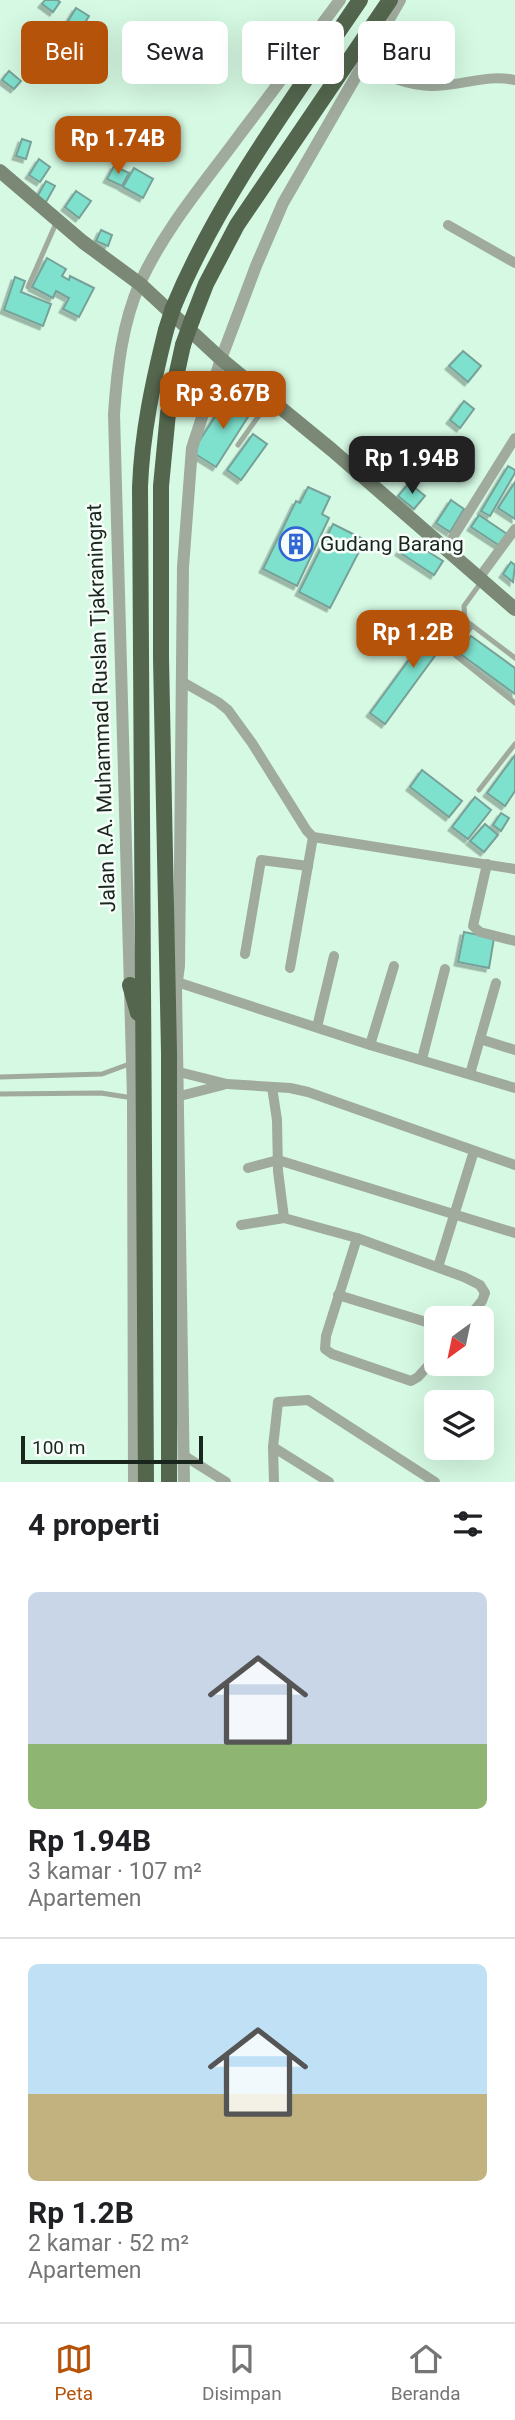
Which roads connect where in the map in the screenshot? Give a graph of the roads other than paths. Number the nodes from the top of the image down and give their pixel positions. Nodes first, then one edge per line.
1 (340, 0) edge
2 (360, 0) edge
3 (390, 0) edge
4 (400, 0) edge
5 (388, 21) edge
6 (358, 75) edge
7 (515, 80) edge
8 (455, 83) edge
9 (424, 84) edge
10 (447, 84) edge
11 (0, 171) edge
12 (57, 221) junction
13 (448, 225) dead end
14 (515, 263) edge
15 (140, 284) junction
16 (28, 287) dead end
17 (221, 359) junction
18 (270, 400) junction
19 (515, 438) edge
20 (238, 445) dead end
21 (515, 529) edge
22 (445, 550) junction
23 (480, 580) junction
24 (515, 609) edge
25 (472, 626) junction
26 (515, 657) edge
27 (181, 681) junction
28 (515, 703) edge
29 (515, 744) edge
30 (479, 790) dead end
31 (313, 837) junction
32 (487, 864) junction
33 (308, 866) junction
34 (515, 869) edge
35 (515, 941) edge
36 (245, 954) dead end
37 (334, 956) dead end
38 (394, 966) dead end
39 (290, 968) dead end
40 (445, 969) dead end
41 (496, 983) dead end
42 (130, 985) junction
43 (177, 985) junction
44 (167, 1026) junction
45 (317, 1027) junction
46 (143, 1029) junction
47 (480, 1039) junction
48 (370, 1045) junction
49 (515, 1050) edge
50 (169, 1053) junction
51 (422, 1059) junction
52 (138, 1065) junction
53 (178, 1072) junction
54 (470, 1074) junction
55 (0, 1077) edge
56 (227, 1084) junction
57 (272, 1087) junction
58 (515, 1088) edge
59 (0, 1094) edge
60 (180, 1096) junction
61 (133, 1098) junction
62 (474, 1151) junction
63 (278, 1160) junction
64 (515, 1165) edge
65 (247, 1168) dead end
66 (454, 1214) junction
67 (284, 1218) junction
68 (241, 1225) dead end
69 (515, 1233) edge
70 (357, 1238) junction
71 (438, 1267) junction
72 (338, 1295) junction
73 (478, 1306) edge
74 (424, 1321) edge
75 (424, 1370) edge
76 (272, 1447) junction
77 (183, 1455) junction
78 (134, 1482) edge
79 (146, 1482) edge
80 (169, 1482) edge
81 (184, 1482) edge
82 (226, 1482) edge
83 (274, 1482) edge
84 (329, 1482) edge
85 (435, 1482) edge

1 - 15 street, Jalan R.A. Muhammad Ruslan Tjakraningrat
2 - 46 highway, Jalan R.A. Muhammad Ruslan Tjakraningrat, bridge
3 - 44 highway, bridge
4 - 5 street
6 - 17 street
7 - 8 street
9 - 10 street
11 - 12 main road
12 - 15 main road
12 - 16 lane
13 - 14 street
15 - 17 main road
15 - 42 street, Jalan R.A. Muhammad Ruslan Tjakraningrat
17 - 18 main road
17 - 27 street
18 - 20 lane
18 - 22 main road
19 - 22 street
21 - 23 street
22 - 23 main road
23 - 24 main road
23 - 25 lane
25 - 26 lane
25 - 28 lane
27 - 31 street
27 - 43 street
29 - 30 lane
31 - 32 street
31 - 33 street
32 - 34 street
32 - 35 street
33 - 36 street
33 - 39 street
37 - 45 street
38 - 48 street
40 - 51 street
41 - 47 street
42 - 46 highway
42 - 52 street, Jalan R.A. Muhammad Ruslan Tjakraningrat
43 - 44 highway
43 - 45 street
43 - 53 street
44 - 50 highway
45 - 48 street
46 - 52 highway, Jalan R.A. Muhammad Ruslan Tjakraningrat
47 - 49 street
47 - 54 street
48 - 51 street
50 - 53 highway
50 - 80 highway
51 - 54 street
52 - 55 lane
52 - 61 highway
52 - 79 highway, Jalan R.A. Muhammad Ruslan Tjakraningrat
53 - 56 street
53 - 60 street
54 - 58 street
56 - 57 street
56 - 60 street
57 - 62 street
57 - 63 street
59 - 61 lane
60 - 77 street
61 - 78 street
62 - 64 street
62 - 66 street
63 - 65 street
63 - 66 street
63 - 67 street
66 - 69 street
66 - 71 street
67 - 68 street
67 - 70 street
70 - 71 street
70 - 72 street
71 - 73 street
72 - 74 street
72 - 75 street
76 - 83 street
76 - 84 street
76 - 85 street
77 - 81 street
77 - 82 street

